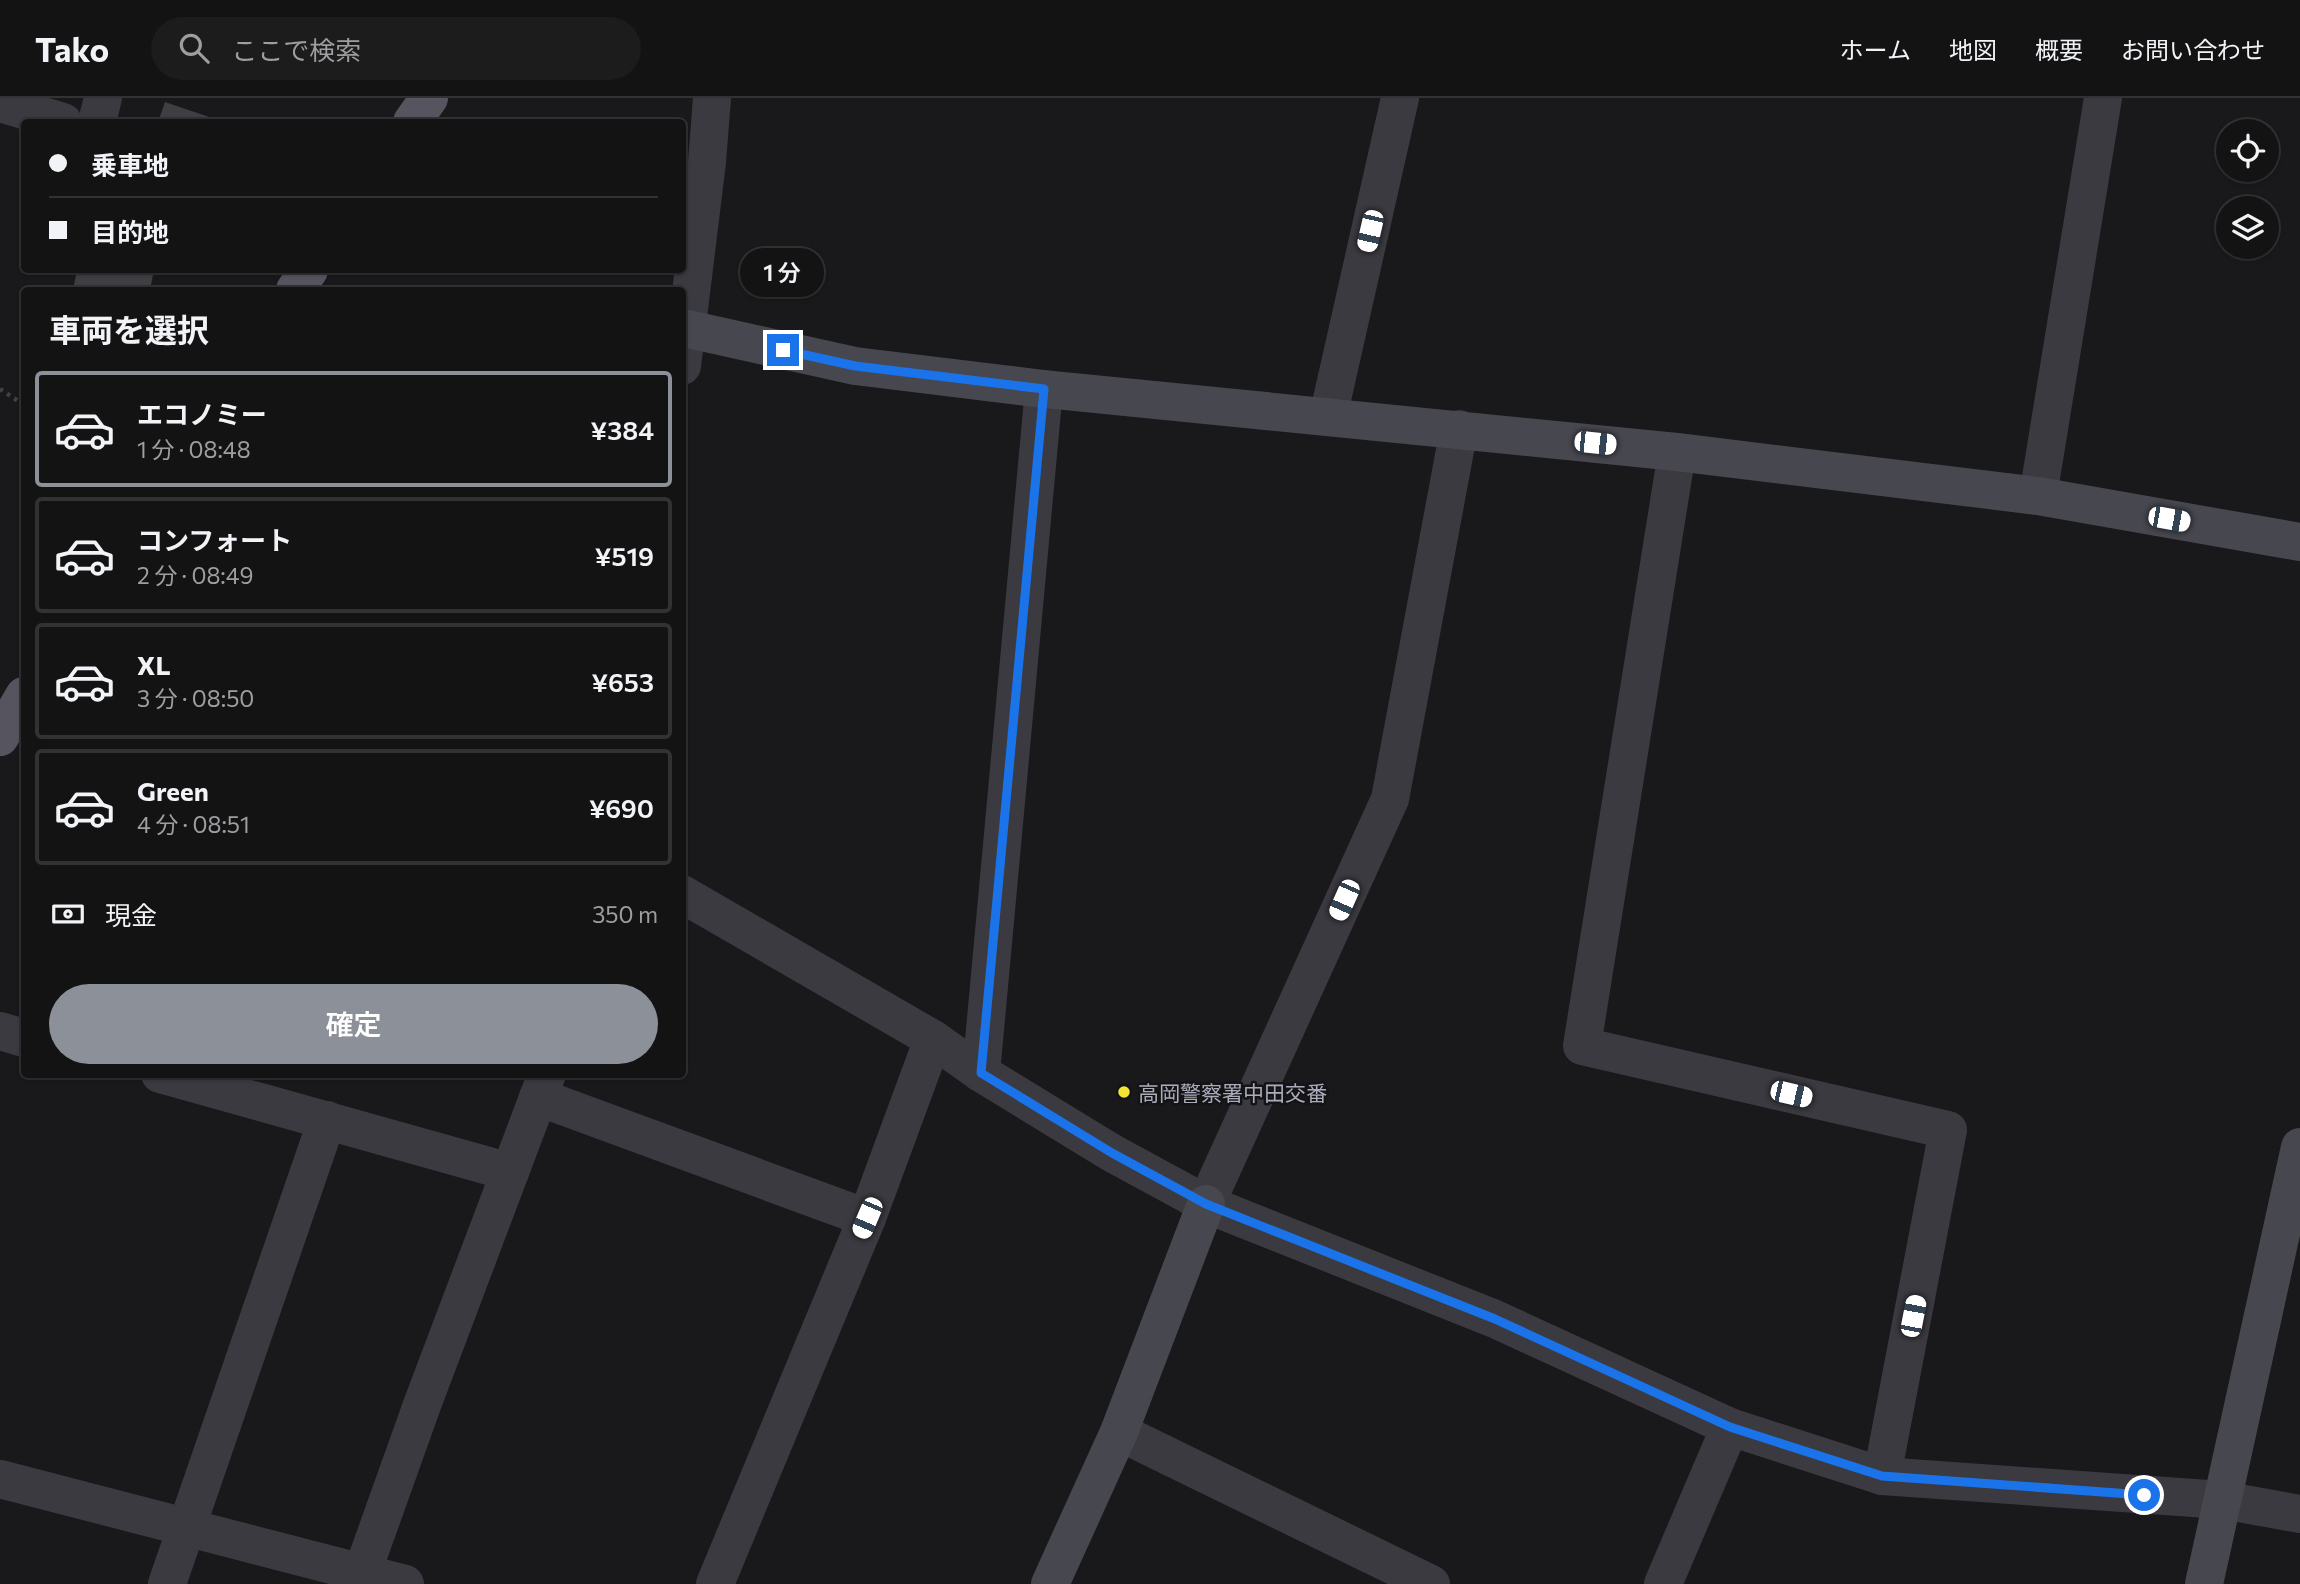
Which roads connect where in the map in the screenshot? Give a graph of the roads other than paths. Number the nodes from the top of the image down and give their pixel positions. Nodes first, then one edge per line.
1 (103, 98) edge
2 (429, 98) edge
3 (712, 98) edge
4 (1400, 98) edge
5 (2103, 98) edge
6 (0, 103) edge
7 (53, 119) edge
8 (98, 119) edge
9 (414, 119) edge
10 (688, 329) junction
11 (686, 341) edge
12 (1044, 389) junction
13 (1328, 417) junction
14 (1459, 429) junction
15 (1676, 452) junction
16 (2038, 496) junction
17 (2300, 542) edge
18 (21, 701) edge
19 (0, 737) edge
20 (686, 896) edge
21 (0, 1031) edge
22 (21, 1037) edge
23 (933, 1038) junction
24 (981, 1073) junction
25 (175, 1078) edge
26 (543, 1086) edge
27 (327, 1120) junction
28 (2300, 1147) edge
29 (510, 1172) junction
30 (1206, 1204) junction
31 (867, 1218) junction
32 (1730, 1427) junction
33 (1119, 1432) junction
34 (1882, 1476) junction
35 (0, 1479) edge
36 (2222, 1500) junction
37 (2300, 1514) edge
38 (185, 1528) junction
39 (362, 1573) junction
40 (167, 1584) edge
41 (405, 1584) edge
42 (715, 1584) edge
43 (1050, 1584) edge
44 (1431, 1584) edge
45 (1663, 1584) edge
46 (2204, 1584) edge

1 - 8 street
2 - 9 main road
3 - 10 street
4 - 13 street
5 - 16 street
6 - 7 street
10 - 11 street
10 - 12 street
12 - 13 street
12 - 24 street
13 - 14 street
14 - 15 street
14 - 30 street
15 - 16 street
15 - 34 street
16 - 17 street
18 - 19 main road
20 - 23 street
21 - 22 street
23 - 24 street
23 - 31 street
24 - 30 street
25 - 27 street
26 - 29 street
26 - 31 street
27 - 29 street
27 - 38 street
28 - 36 street
29 - 39 street
30 - 32 street
30 - 33 street
31 - 42 street
32 - 34 street
32 - 45 street
33 - 43 street
33 - 44 street
34 - 36 street
35 - 38 street
36 - 37 street
36 - 46 street
38 - 39 street
38 - 40 street
39 - 41 street

